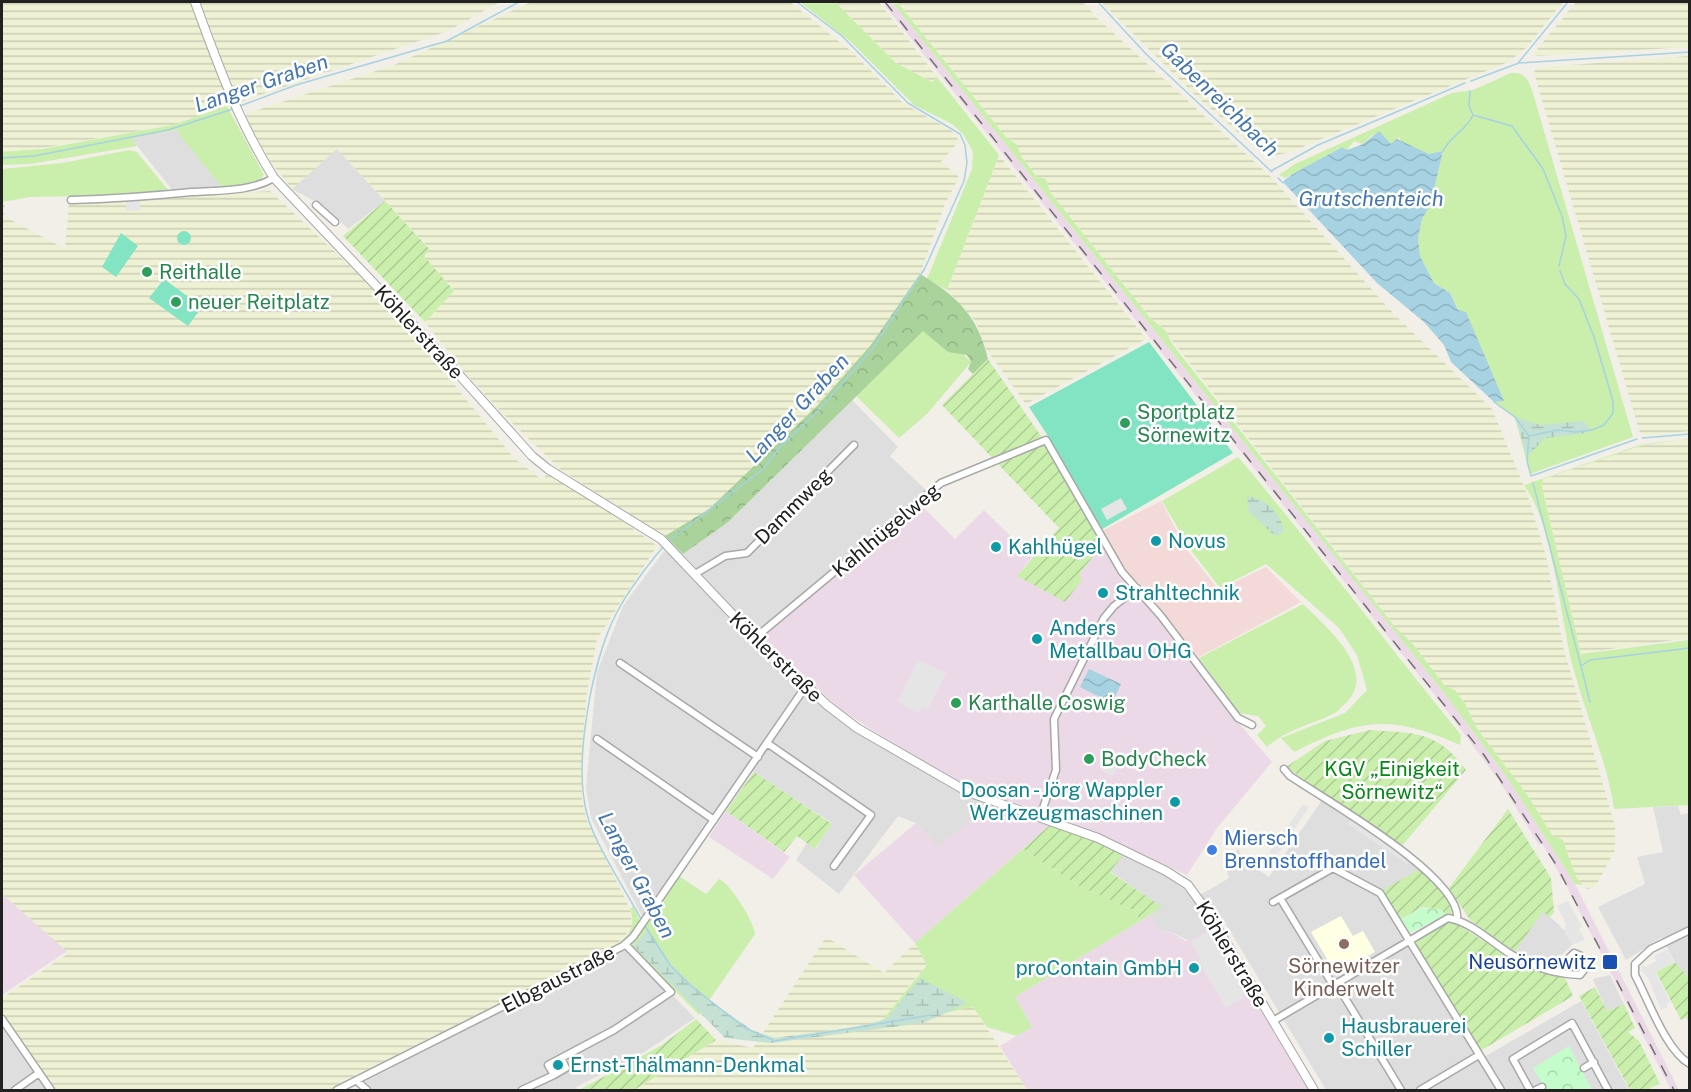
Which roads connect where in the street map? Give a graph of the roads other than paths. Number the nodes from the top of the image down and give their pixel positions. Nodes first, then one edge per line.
1 (195, 2) edge
2 (274, 178) junction
3 (71, 200) dead end
4 (316, 205) dead end
5 (327, 214) junction
6 (335, 222) dead end
7 (315, 223) junction
8 (855, 445) dead end
9 (695, 574) junction
10 (1137, 588) junction
11 (755, 638) junction
12 (620, 663) dead end
13 (806, 686) junction
14 (1252, 725) dead end
15 (597, 739) dead end
16 (767, 743) junction
17 (758, 757) junction
18 (1284, 769) dead end
19 (1040, 817) junction
20 (714, 820) junction
21 (834, 866) dead end
22 (1280, 898) junction
23 (1273, 902) dead end
24 (1457, 920) junction
25 (1689, 930) edge
26 (1410, 939) junction
27 (626, 944) junction
28 (1555, 972) junction
29 (1335, 984) junction
30 (2, 1019) edge
31 (1273, 1021) junction
32 (1479, 1055) junction
33 (561, 1058) junction
34 (1594, 1062) junction
35 (1689, 1065) edge
36 (1584, 1068) dead end
37 (39, 1073) junction
38 (554, 1075) junction
39 (357, 1081) junction
40 (15, 1090) edge
41 (51, 1090) edge
42 (337, 1090) edge
43 (367, 1090) edge
44 (522, 1090) edge
45 (1314, 1090) edge
46 (1401, 1090) edge
47 (1420, 1090) edge
48 (1501, 1090) edge
49 (1530, 1090) edge
50 (1608, 1090) edge

1 - 2 street, Köhlerstraße
2 - 3 street
2 - 7 street, Köhlerstraße
4 - 5 street
5 - 6 street
5 - 7 street
7 - 9 street, Köhlerstraße
8 - 9 street, Dammweg
9 - 11 street, Köhlerstraße
10 - 11 street, Kahlhügelweg
10 - 14 street
10 - 19 street
11 - 13 street, Köhlerstraße
12 - 17 street
13 - 16 street, Elbgaustraße
13 - 19 street, Köhlerstraße
15 - 20 street
16 - 17 street, Elbgaustraße
16 - 21 street
17 - 20 street, Elbgaustraße
18 - 24 street
19 - 31 street, Köhlerstraße
20 - 27 street, Elbgaustraße
22 - 23 street
22 - 26 street
22 - 29 street
24 - 26 street
24 - 28 street
25 - 35 street
26 - 29 street
26 - 32 street
27 - 33 street
27 - 39 street, Elbgaustraße
28 - 28 street
29 - 31 street
29 - 46 street
30 - 37 street
31 - 45 street, Köhlerstraße
32 - 47 street
32 - 48 street
33 - 38 street
33 - 38 street
34 - 36 street
34 - 49 street
34 - 50 street
37 - 40 street
37 - 41 street
38 - 44 street
39 - 42 street, Elbgaustraße
39 - 43 street

